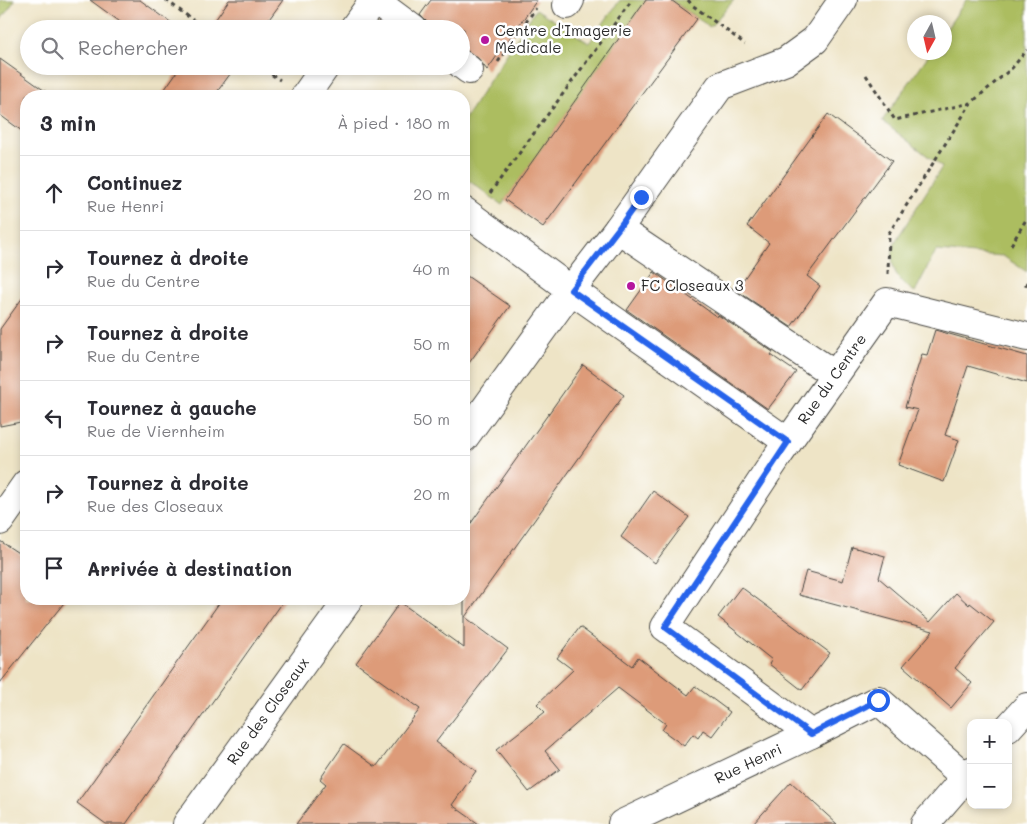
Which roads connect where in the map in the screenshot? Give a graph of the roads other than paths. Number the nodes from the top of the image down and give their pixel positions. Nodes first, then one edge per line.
1 (374, 0) edge
2 (843, 0) edge
3 (360, 20) edge
4 (401, 20) edge
5 (320, 75) edge
6 (310, 90) edge
7 (470, 215) edge
8 (618, 229) junction
9 (571, 290) junction
10 (1027, 337) edge
11 (835, 375) junction
12 (470, 430) edge
13 (788, 442) junction
14 (20, 493) edge
15 (0, 521) edge
16 (345, 605) edge
17 (1027, 707) edge
18 (1012, 724) edge
19 (811, 734) junction
20 (967, 773) edge
21 (967, 775) edge
22 (186, 824) edge
23 (622, 824) edge
24 (925, 824) edge

1 - 3 street
1 - 4 street
2 - 8 street
5 - 6 street
7 - 9 street
8 - 9 street
8 - 11 street
9 - 12 street
9 - 13 street
10 - 11 street, Rue du Centre
11 - 13 street, Rue du Centre
13 - 19 street, Rue du Centre
14 - 15 street
16 - 22 street, Rue des Closeaux
17 - 18 street
19 - 20 street, Rue Henri
19 - 23 street, Rue Henri
21 - 24 street

